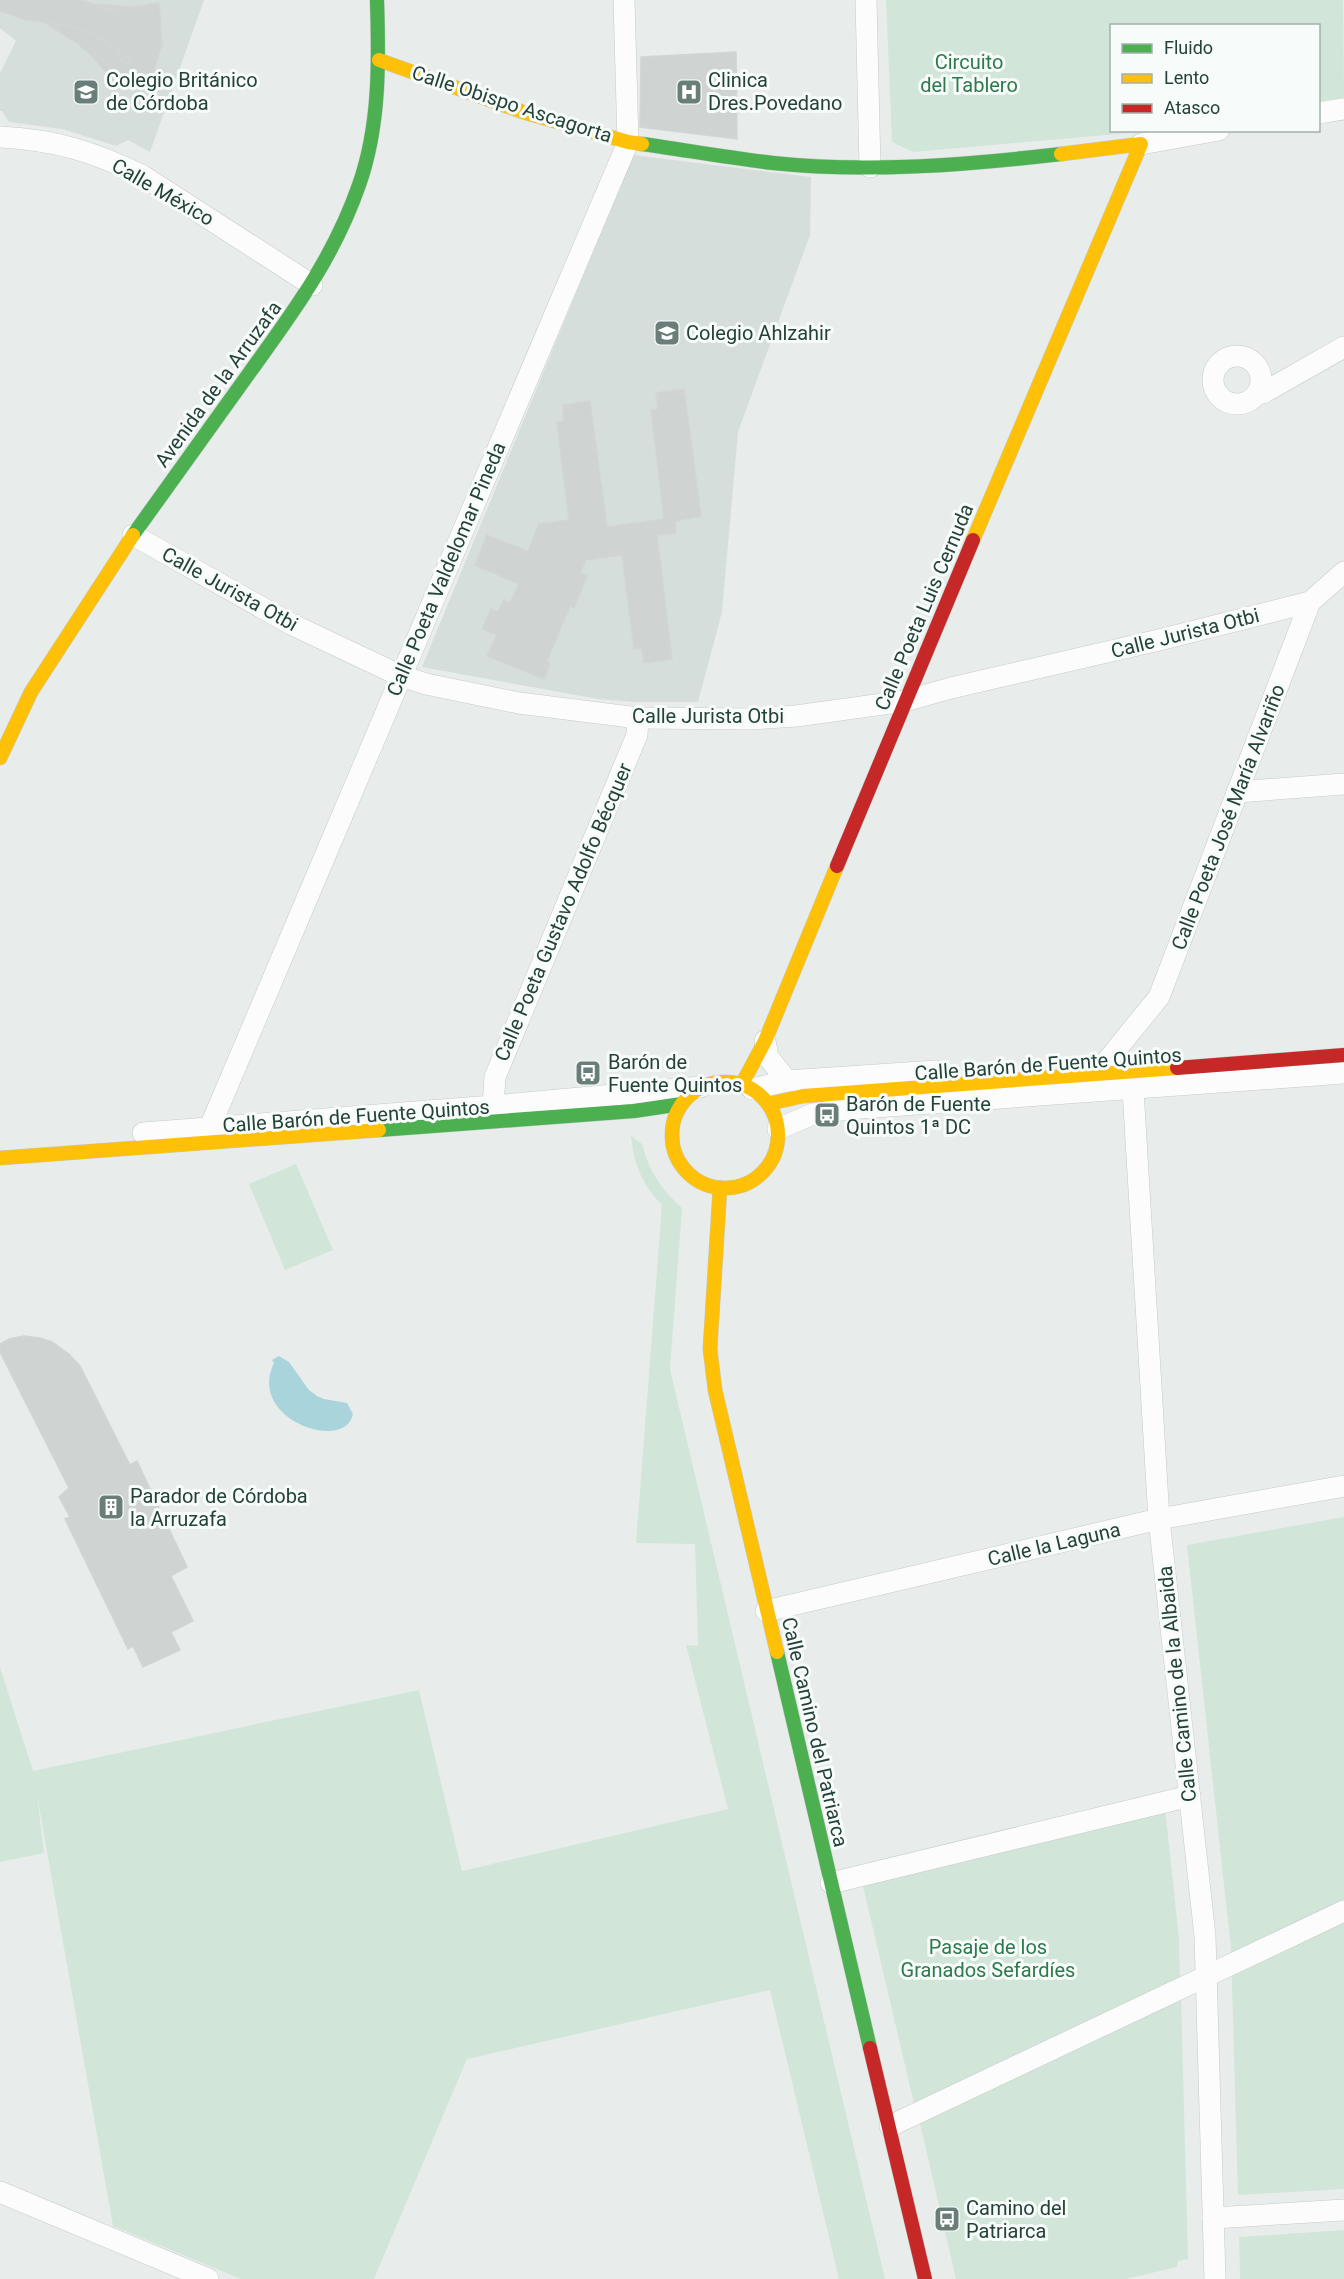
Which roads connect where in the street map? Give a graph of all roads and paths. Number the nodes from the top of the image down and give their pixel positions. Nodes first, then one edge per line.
1 (377, 0) edge
2 (624, 0) edge
3 (866, 0) edge
4 (379, 60) junction
5 (1344, 109) edge
6 (1320, 113) edge
7 (1208, 132) edge
8 (0, 137) edge
9 (628, 142) junction
10 (1141, 144) junction
11 (870, 167) junction
12 (312, 285) junction
13 (1344, 346) edge
14 (1257, 394) dead end
15 (133, 535) junction
16 (1344, 572) edge
17 (1310, 602) junction
18 (400, 676) junction
19 (905, 702) junction
20 (638, 718) junction
21 (0, 758) edge
22 (1344, 784) edge
23 (1237, 792) junction
24 (765, 1041) junction
25 (1344, 1042) edge
26 (1344, 1055) edge
27 (1107, 1061) junction
28 (1344, 1073) edge
29 (787, 1081) junction
30 (747, 1086) junction
31 (701, 1087) junction
32 (1132, 1090) junction
33 (681, 1104) junction
34 (768, 1104) junction
35 (493, 1106) junction
36 (634, 1111) junction
37 (210, 1127) junction
38 (662, 1129) junction
39 (778, 1129) junction
40 (9, 1158) edge
41 (720, 1188) junction
42 (1344, 1486) edge
43 (1159, 1519) junction
44 (766, 1611) junction
45 (1190, 1796) junction
46 (831, 1883) junction
47 (1344, 1911) edge
48 (1206, 1977) junction
49 (890, 2126) junction
50 (0, 2192) edge
51 (1344, 2210) edge
52 (1213, 2218) junction
53 (208, 2279) edge
54 (925, 2279) edge
55 (1215, 2279) edge

1 - 4 street, Avenida de la Arruzafa
2 - 9 street, Calle Poeta Valdelomar Pineda
3 - 11 street
4 - 9 street, Calle Obispo Ascagorta
4 - 12 street, Avenida de la Arruzafa
5 - 6 street
7 - 10 street, Calle Obispo Ascagorta
8 - 12 street, Calle México
9 - 11 street, Calle Obispo Ascagorta
9 - 18 street, Calle Poeta Valdelomar Pineda
10 - 11 street, Calle Obispo Ascagorta
10 - 19 street, Calle Poeta Luis Cernuda
12 - 15 street, Avenida de la Arruzafa
13 - 14 street
15 - 18 street, Calle Jurista Otbi
15 - 21 street, Avenida de la Arruzafa
16 - 17 street, Calle Poeta José María Alvariño
17 - 19 street, Calle Jurista Otbi
17 - 23 street, Calle Poeta José María Alvariño
18 - 20 street, Calle Jurista Otbi
18 - 37 street, Calle Poeta Valdelomar Pineda
19 - 20 street, Calle Jurista Otbi
19 - 24 street, Calle Poeta Luis Cernuda
20 - 35 street, Calle Poeta Gustavo Adolfo Bécquer
22 - 23 street
23 - 27 street, Calle Poeta José María Alvariño
24 - 29 street
24 - 30 street, Calle Poeta Luis Cernuda
25 - 27 street, Calle Barón de Fuente Quintos
26 - 34 street, Calle Barón de Fuente Quintos
27 - 29 street, Calle Barón de Fuente Quintos
28 - 32 street, Calle Barón de Fuente Quintos
29 - 30 street, Calle Barón de Fuente Quintos
30 - 31 street
30 - 34 street
31 - 33 street
31 - 35 street, Calle Barón de Fuente Quintos
32 - 39 street, Calle Barón de Fuente Quintos
32 - 43 street, Calle Camino de la Albaida
33 - 36 street, Calle Barón de Fuente Quintos
33 - 38 street
34 - 39 street
35 - 37 street, Calle Barón de Fuente Quintos
36 - 38 street
36 - 40 street, Calle Barón de Fuente Quintos
37 - 40 street, Calle Barón de Fuente Quintos
38 - 41 street
39 - 41 street
41 - 44 street, Calle Camino del Patriarca
42 - 43 street, Calle la Laguna
43 - 44 street, Calle la Laguna
43 - 45 street, Calle Camino de la Albaida
44 - 46 street, Calle Camino del Patriarca
45 - 46 street
45 - 48 street, Calle Camino de la Albaida
46 - 49 street, Calle Camino del Patriarca
47 - 48 street
48 - 49 street
48 - 52 street, Calle Camino de la Albaida
49 - 54 street, Calle Camino del Patriarca
50 - 53 street
51 - 52 street
52 - 55 street, Calle Camino de la Albaida

